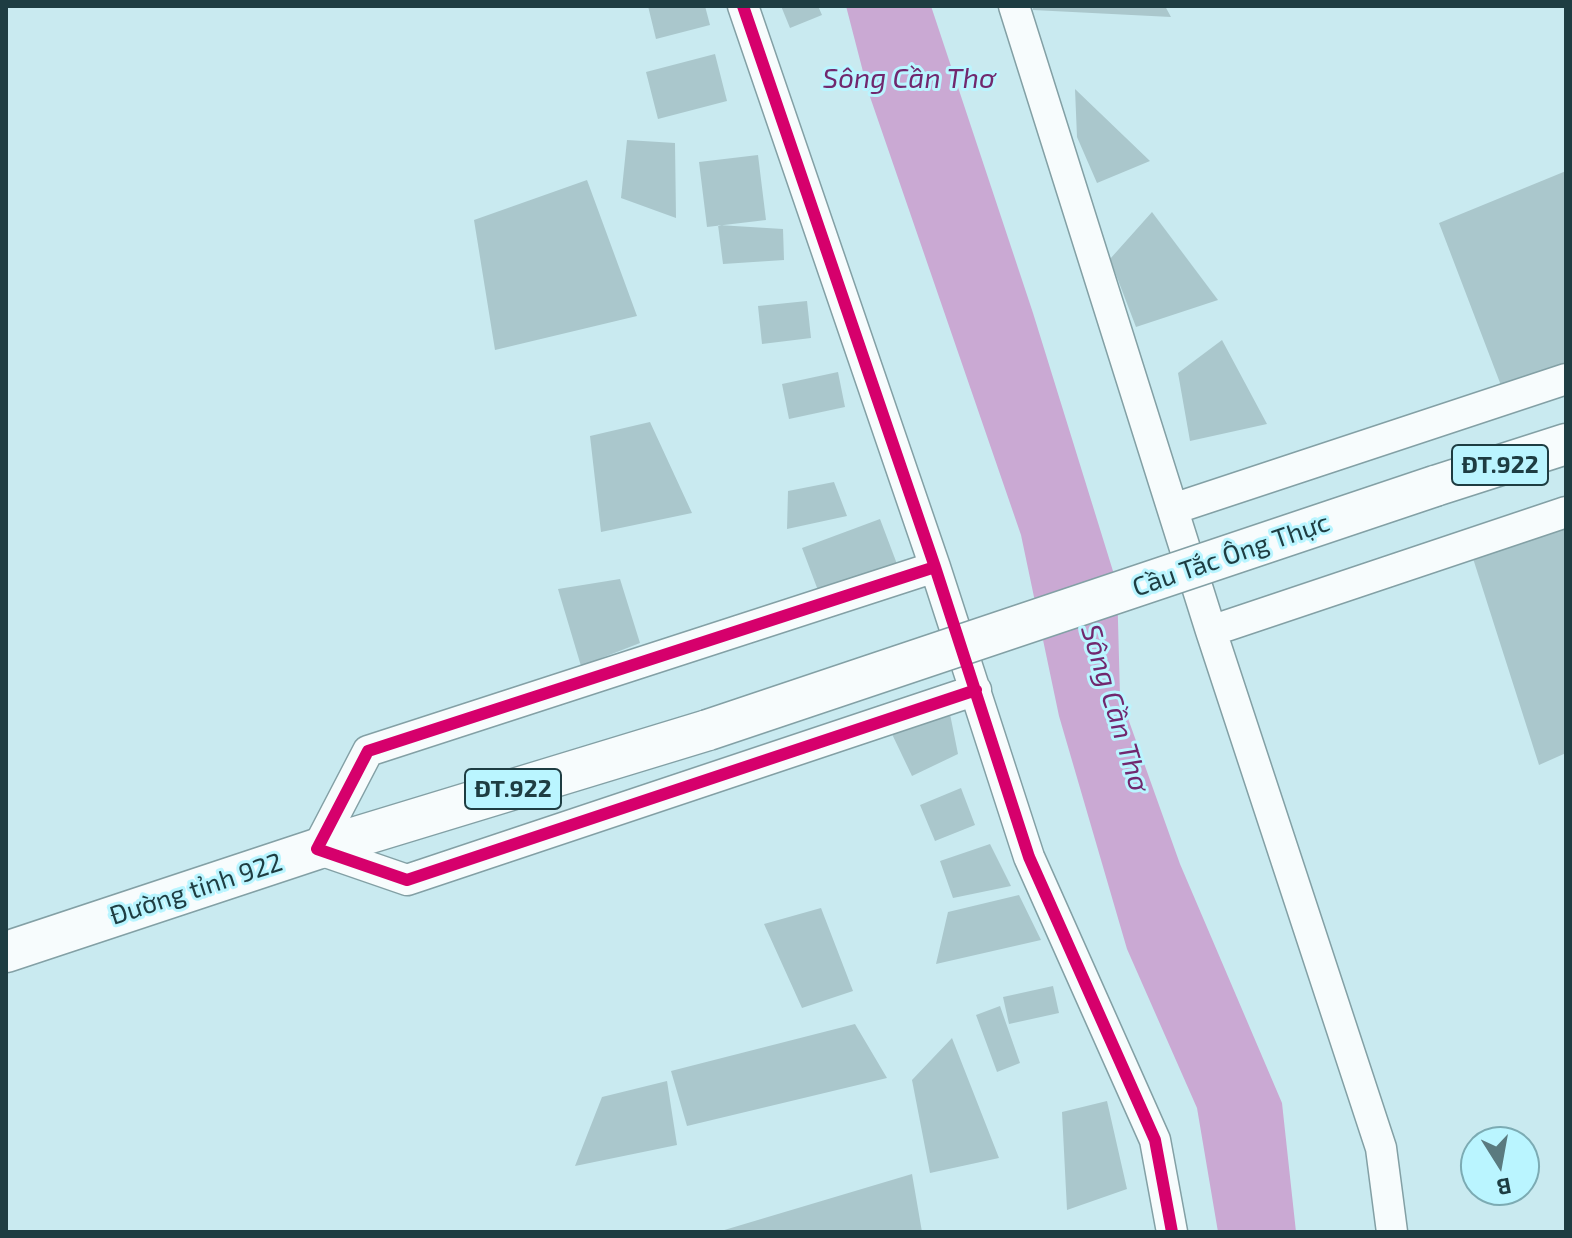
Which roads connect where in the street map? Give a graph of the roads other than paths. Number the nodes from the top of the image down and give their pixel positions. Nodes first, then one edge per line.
1 (743, 6) edge
2 (1014, 6) edge
3 (1566, 379) edge
4 (1566, 444) edge
5 (1173, 509) junction
6 (1566, 512) edge
7 (935, 567) junction
8 (1211, 631) junction
9 (976, 690) junction
10 (708, 730) joint
11 (317, 849) junction
12 (6, 952) edge
13 (1172, 1232) edge
14 (1392, 1232) edge

1 - 7 street
2 - 5 street
3 - 5 street
4 - 10 main road, Cầu Tắc Ông Thực / ĐT.922, bridge
5 - 8 street
6 - 8 street
7 - 9 street
7 - 11 street
8 - 14 street
9 - 11 street
9 - 13 street
10 - 11 main road, Đường tỉnh 922 / ĐT.922
11 - 12 main road, Đường tỉnh 922 / ĐT.922

